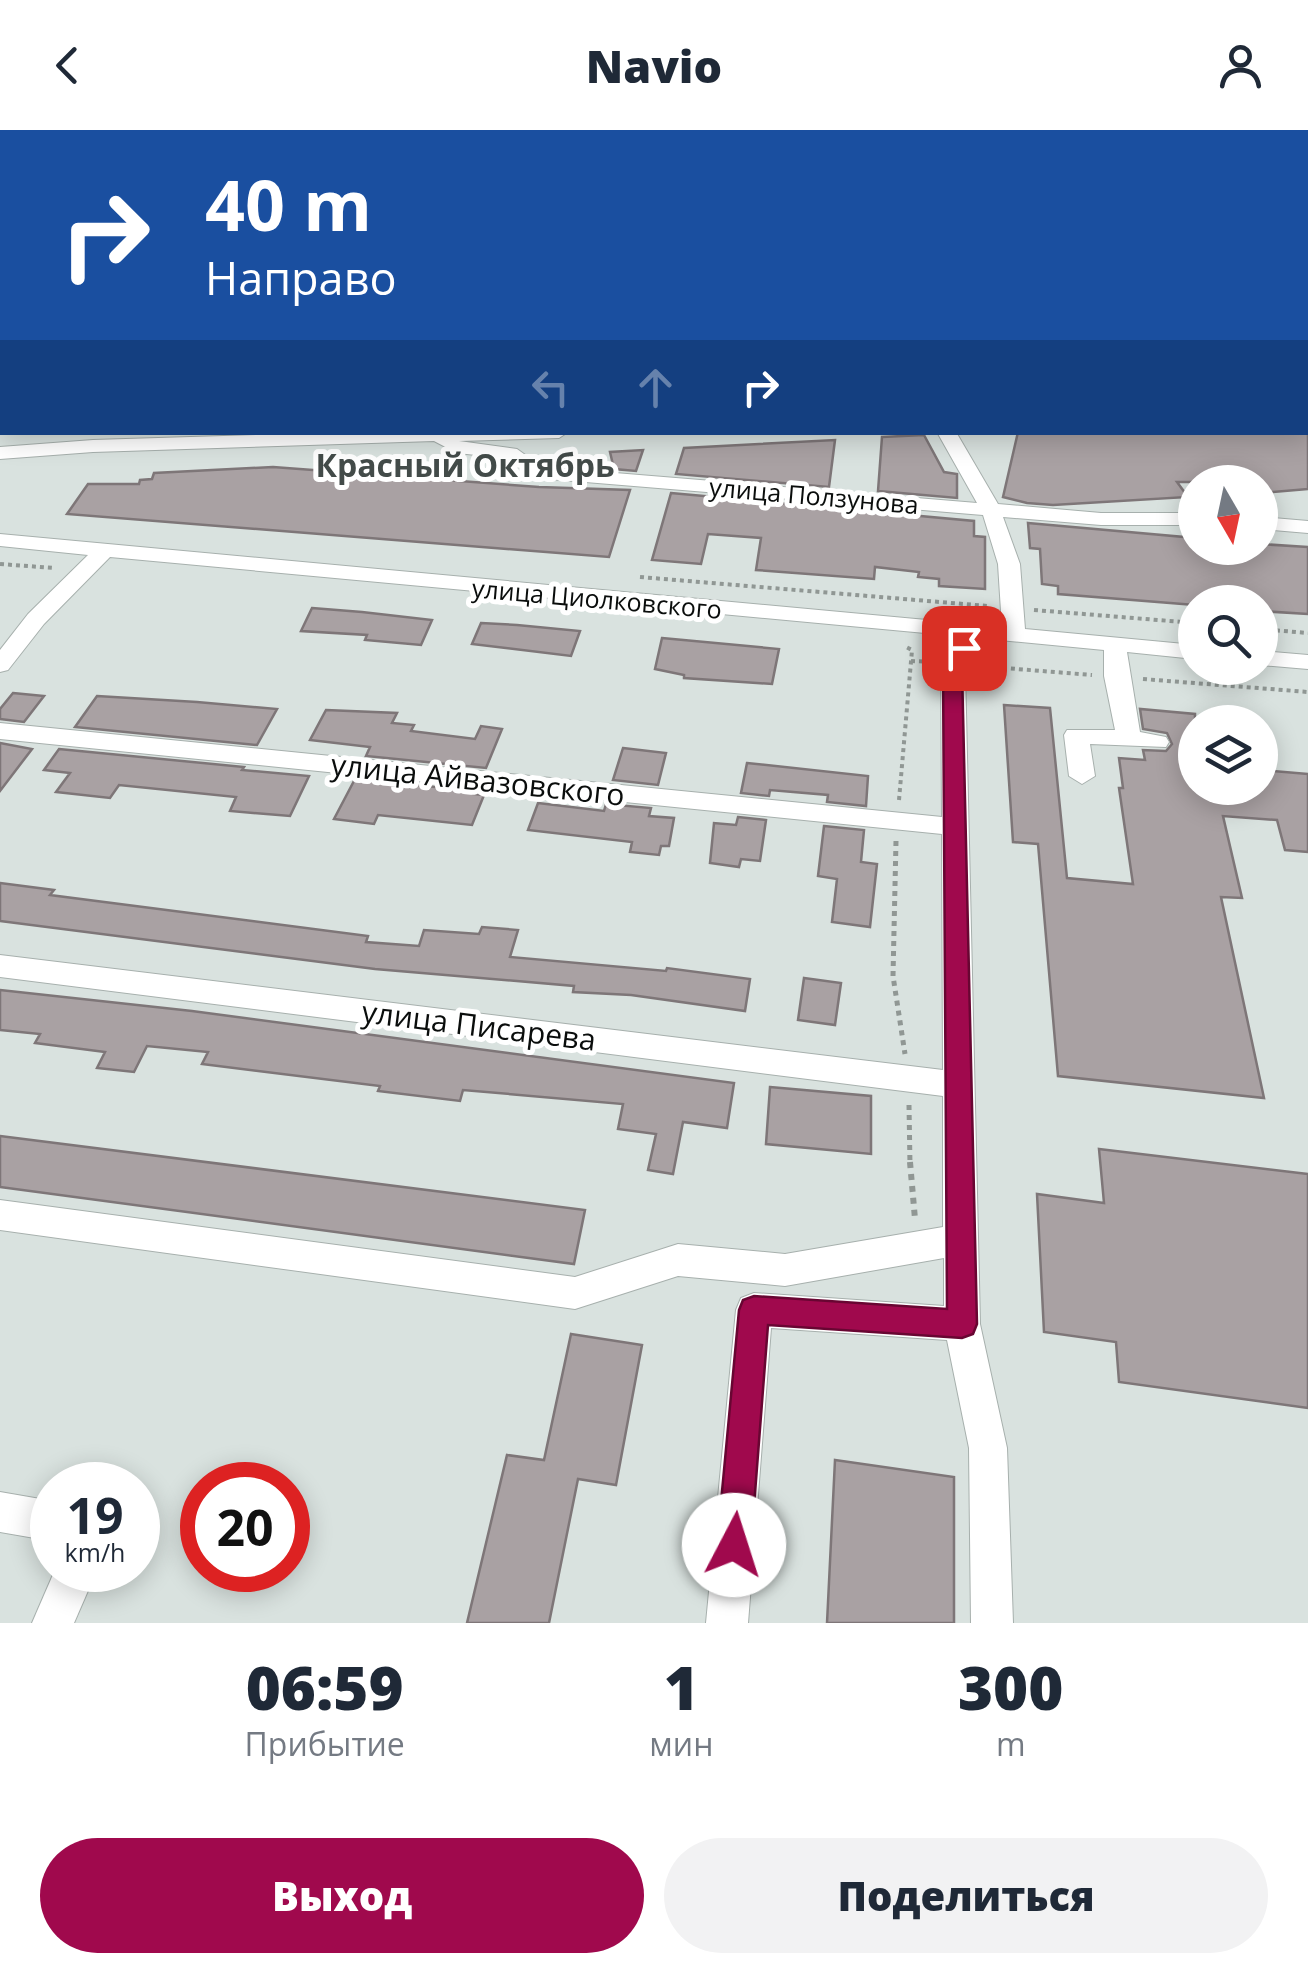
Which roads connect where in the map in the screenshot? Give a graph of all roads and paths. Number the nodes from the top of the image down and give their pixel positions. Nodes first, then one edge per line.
1 (500, 435) edge
2 (948, 435) edge
3 (441, 438) junction
4 (0, 453) edge
5 (992, 510) junction
6 (1178, 519) edge
7 (1278, 525) edge
8 (1308, 528) edge
9 (0, 540) edge
10 (103, 552) junction
11 (0, 564) edge
12 (84, 570) junction
13 (1278, 630) edge
14 (1308, 632) edge
15 (1003, 636) junction
16 (895, 642) dead end
17 (1114, 645) junction
18 (1178, 651) edge
19 (1278, 660) edge
20 (1308, 662) edge
21 (0, 664) edge
22 (0, 731) edge
23 (1129, 740) junction
24 (1157, 742) dead end
25 (1082, 776) dead end
26 (897, 821) junction
27 (956, 827) junction
28 (0, 966) edge
29 (909, 1079) junction
30 (958, 1085) junction
31 (0, 1215) edge
32 (962, 1239) junction
33 (920, 1246) junction
34 (962, 1324) junction
35 (0, 1512) edge
36 (30, 1517) edge
37 (66, 1592) edge
38 (53, 1623) edge
39 (727, 1623) edge
40 (992, 1623) edge

1 - 3 street
2 - 5 street
3 - 4 street
3 - 5 street, улица Ползунова
5 - 6 street, улица Ползунова
5 - 15 street
7 - 8 street
9 - 10 street, улица Циолковского
10 - 12 street
10 - 15 street, улица Циолковского
11 - 12 path
12 - 21 street
13 - 14 path
15 - 17 street, улица Циолковского
15 - 27 street
16 - 26 path
17 - 18 street, улица Циолковского
17 - 23 street
19 - 20 street
22 - 26 street, улица Айвазовского
23 - 24 street
23 - 25 street
26 - 27 street, улица Айвазовского
26 - 29 path
27 - 30 street
28 - 29 street, улица Писарева
29 - 30 street, улица Писарева
29 - 33 path
30 - 32 street
31 - 33 street
32 - 33 street
32 - 34 street
34 - 39 street
34 - 40 street
35 - 36 street
37 - 38 street

